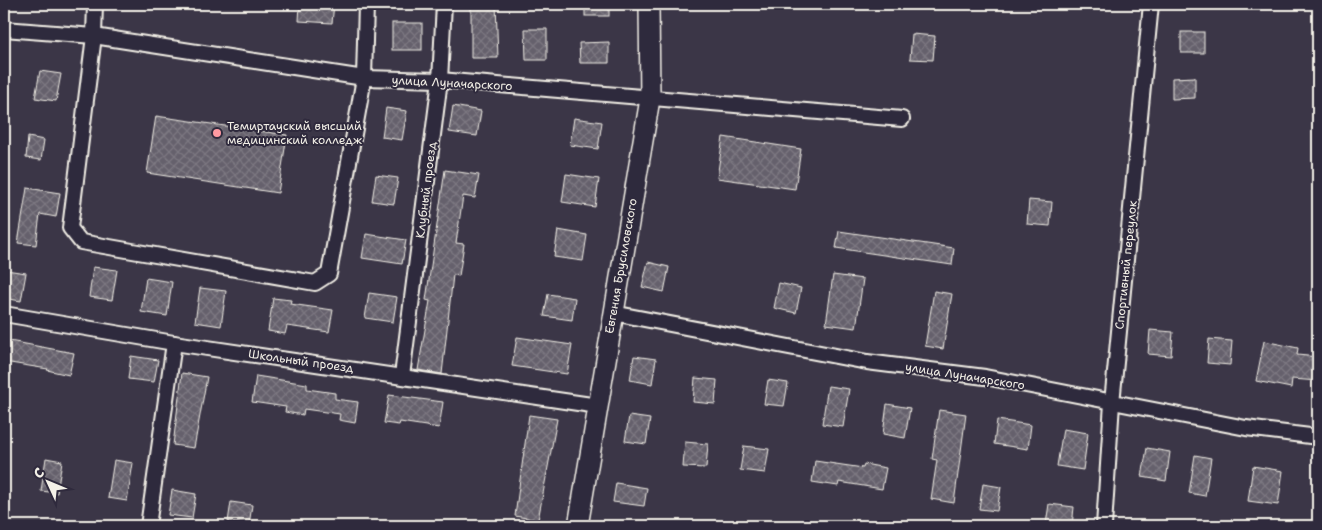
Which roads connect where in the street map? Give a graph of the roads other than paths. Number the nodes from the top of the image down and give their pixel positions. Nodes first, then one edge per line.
1 (95, 4) edge
2 (366, 4) edge
3 (444, 4) edge
4 (648, 4) edge
5 (1152, 4) edge
6 (4, 29) edge
7 (94, 36) junction
8 (364, 78) junction
9 (440, 80) junction
10 (650, 99) junction
11 (902, 119) dead end
12 (613, 312) junction
13 (4, 314) edge
14 (174, 342) junction
15 (402, 376) junction
16 (1112, 403) junction
17 (598, 406) junction
18 (1318, 437) edge
19 (148, 526) edge
20 (578, 526) edge
21 (1104, 526) edge

1 - 7 street
2 - 8 street
3 - 9 street, Клубный проезд
4 - 10 street, Евгения Брусиловского
5 - 16 street, Спортивный переулок
6 - 7 street, улица Луначарского
7 - 8 street, улица Луначарского
7 - 8 street
8 - 9 street, улица Луначарского
9 - 10 street, улица Луначарского
9 - 15 street, Клубный проезд
10 - 11 street, улица Луначарского
10 - 12 street, Евгения Брусиловского
12 - 16 street, улица Луначарского
12 - 17 street, Евгения Брусиловского
13 - 14 street, Школьный проезд
14 - 15 street, Школьный проезд
14 - 19 street
15 - 17 street, Школьный проезд
16 - 18 street, улица Луначарского
16 - 21 street, Спортивный переулок
17 - 20 street, Евгения Брусиловского

